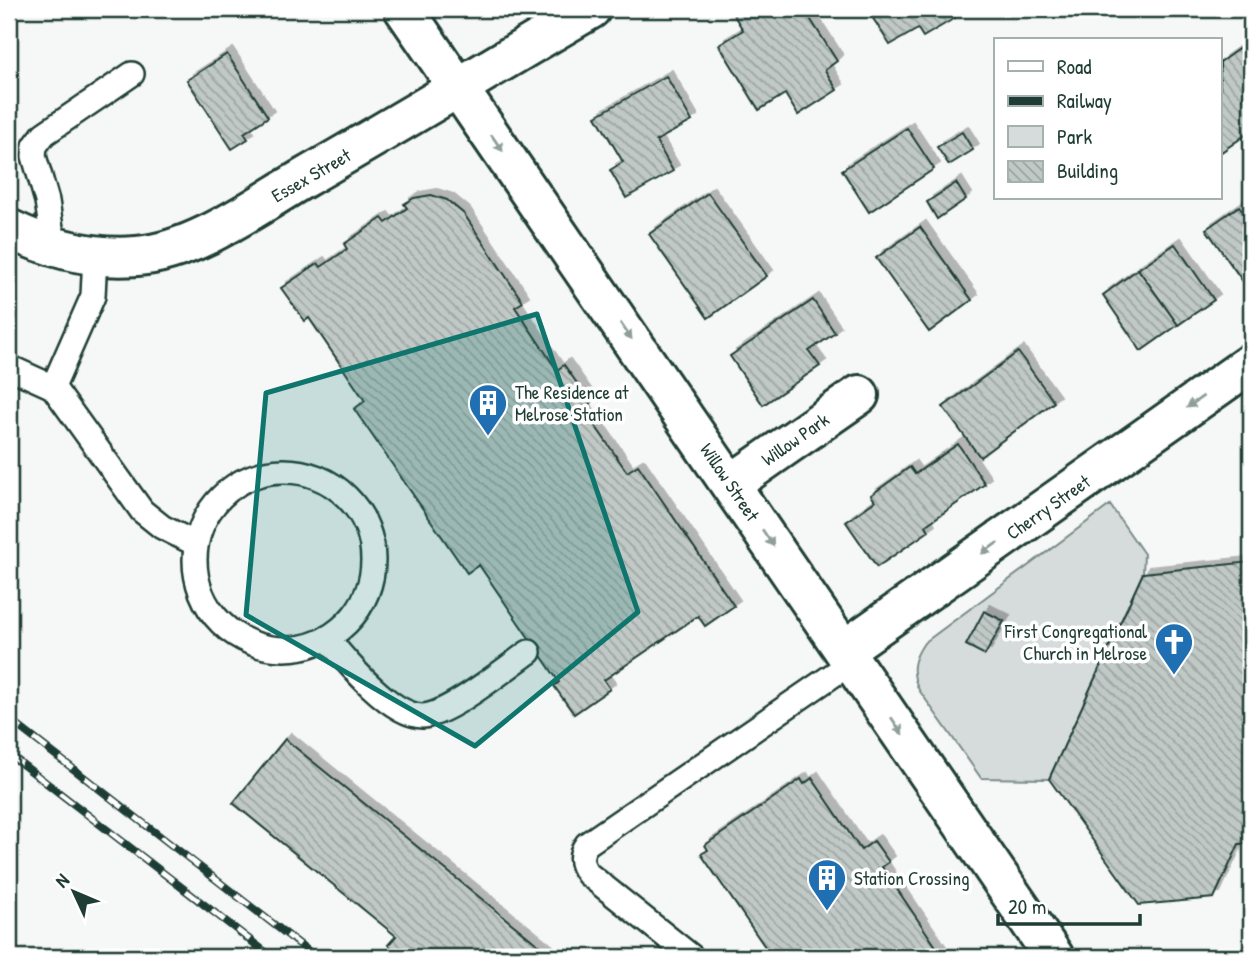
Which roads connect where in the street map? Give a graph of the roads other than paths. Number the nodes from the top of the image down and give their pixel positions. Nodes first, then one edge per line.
1 (404, 9) edge
2 (591, 9) edge
3 (132, 74) dead end
4 (458, 87) junction
5 (9, 229) edge
6 (54, 248) junction
7 (95, 255) junction
8 (1251, 363) edge
9 (9, 367) edge
10 (53, 387) junction
11 (859, 395) dead end
12 (731, 484) junction
13 (196, 544) junction
14 (327, 638) junction
15 (529, 652) dead end
16 (848, 656) junction
17 (692, 957) edge
18 (1054, 957) edge

1 - 4 street, Willow Street
2 - 4 street, Essex Street
3 - 6 lane
4 - 7 street, Essex Street
4 -> 12 street, Willow Street
5 - 6 street, Essex Street
6 - 7 street, Essex Street
7 - 10 lane
8 -> 16 street, Cherry Street
9 - 10 lane
10 - 13 lane
11 - 12 street, Willow Park
12 -> 16 street, Willow Street
13 - 14 lane
13 - 14 lane
14 - 15 lane
16 - 17 lane
16 -> 18 street, Willow Street

